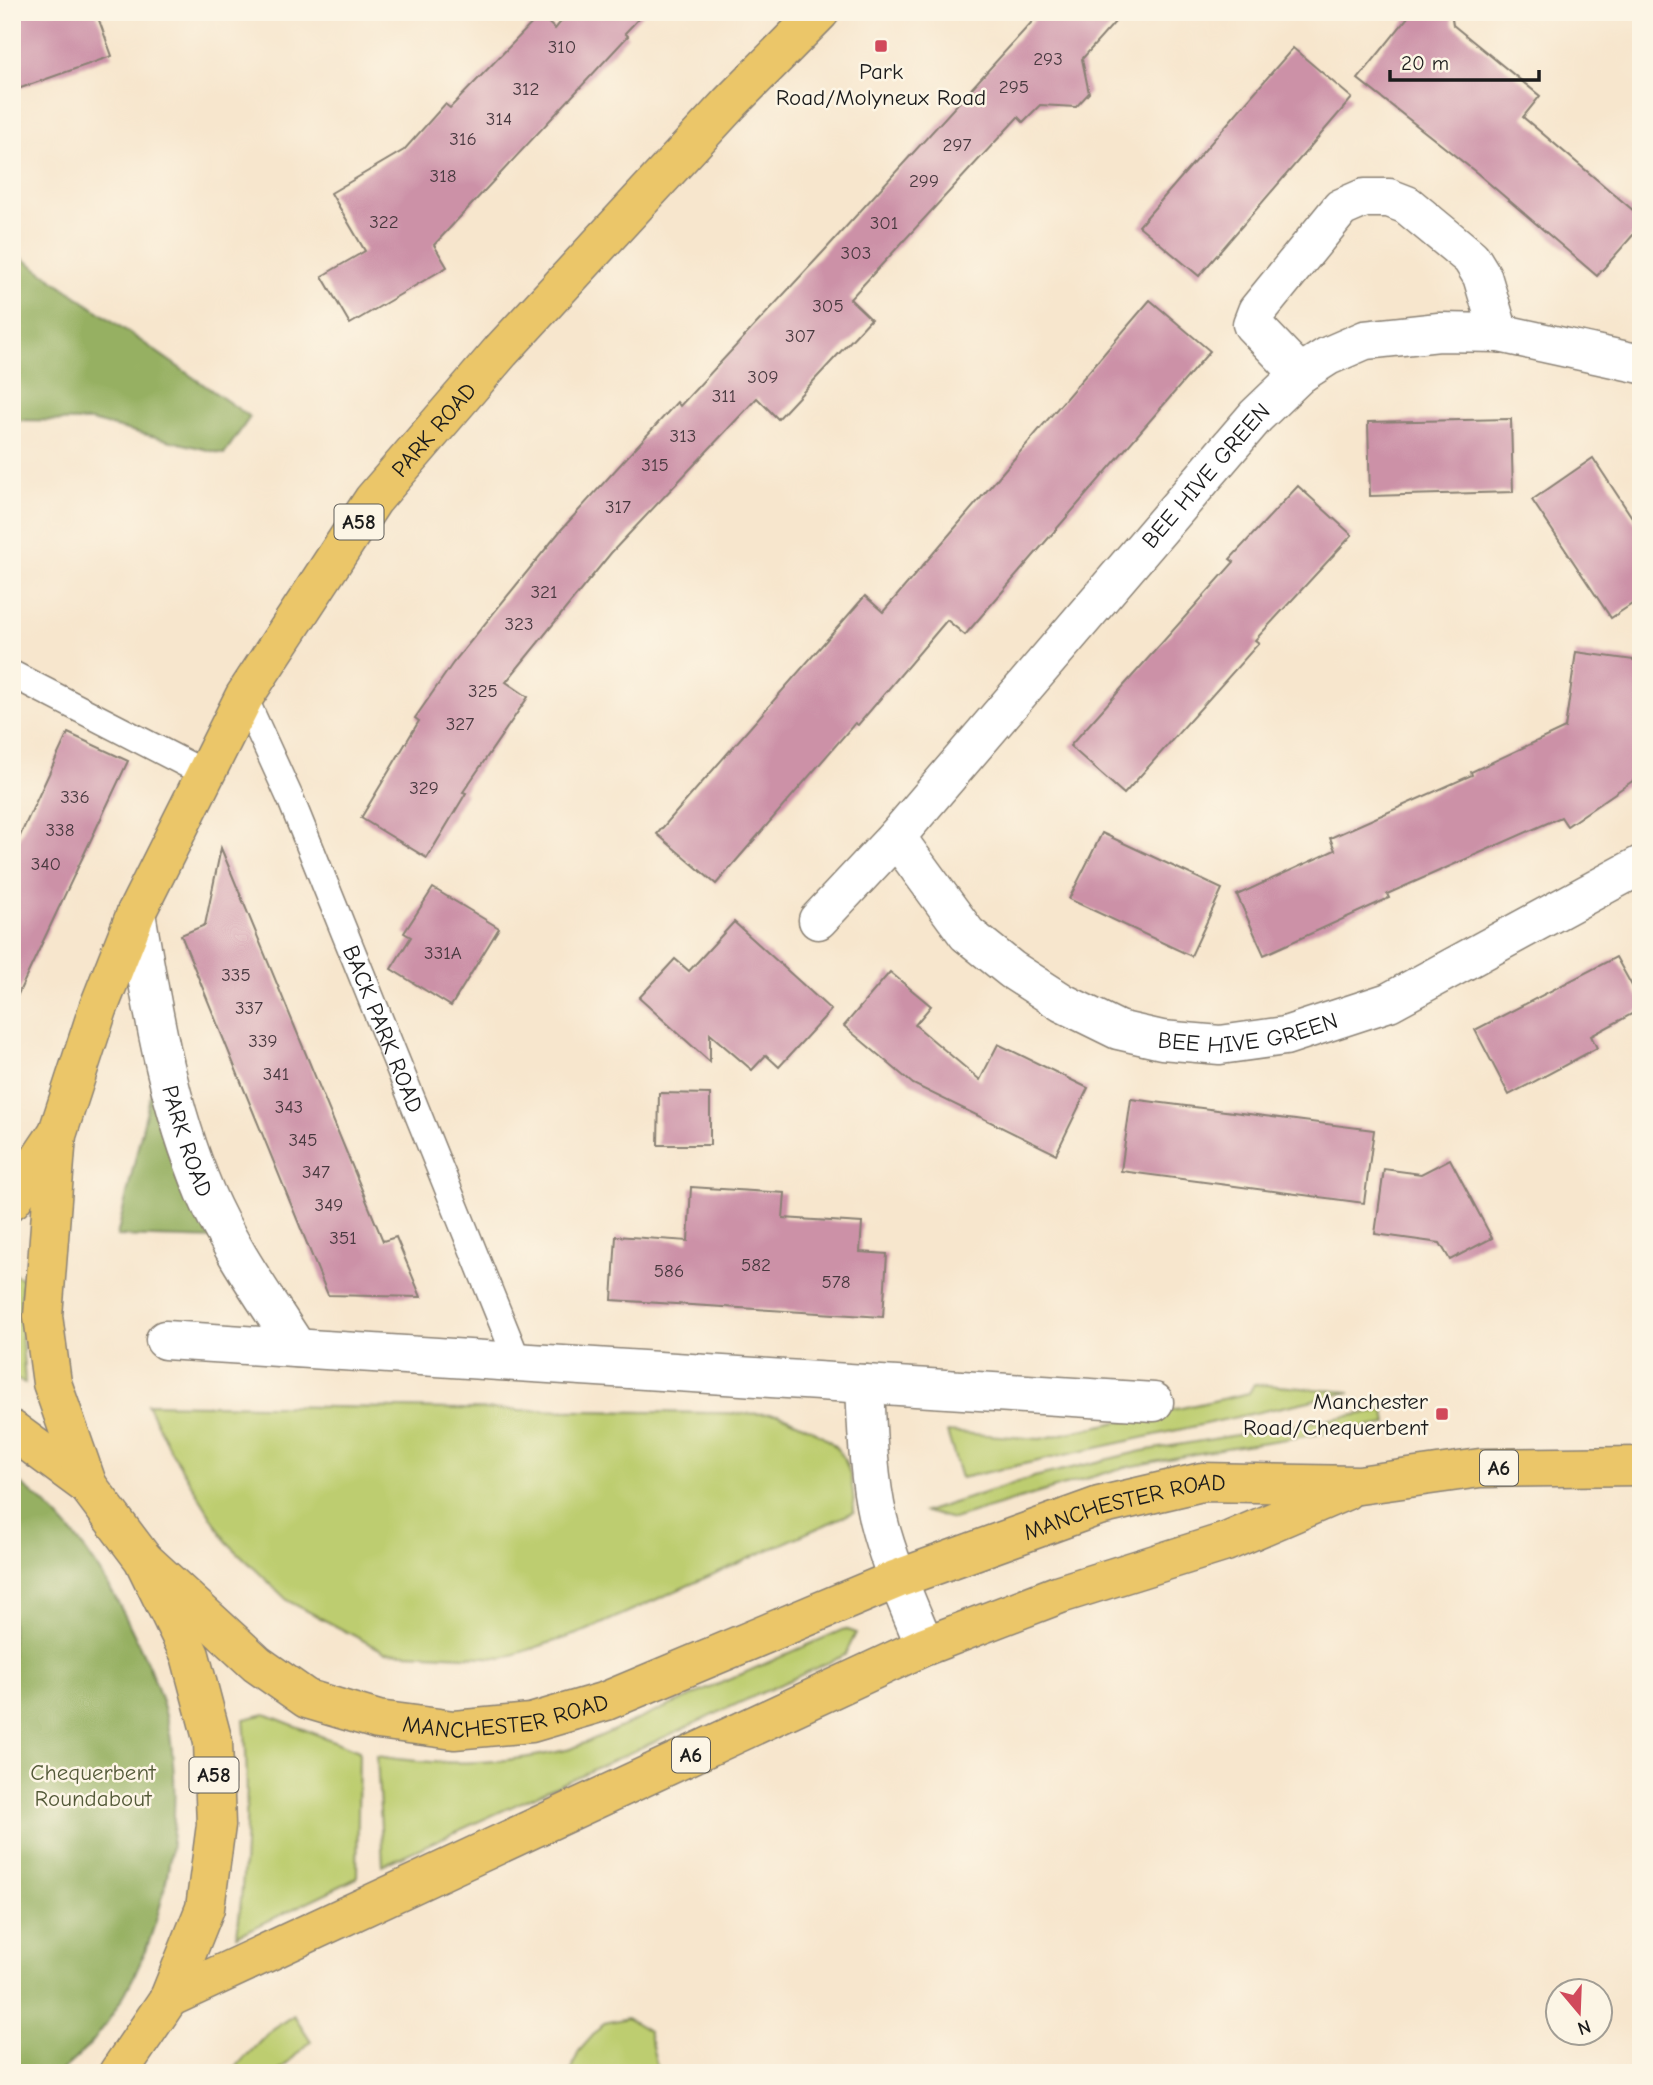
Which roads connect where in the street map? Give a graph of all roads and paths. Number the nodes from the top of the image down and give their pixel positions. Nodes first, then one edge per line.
1 (820, 12) edge
2 (1499, 333) junction
3 (1641, 363) edge
4 (1300, 374) junction
5 (12, 674) edge
6 (244, 697) junction
7 (206, 774) junction
8 (896, 837) junction
9 (1641, 865) edge
10 (136, 913) junction
11 (818, 920) dead end
12 (57, 1135) junction
13 (12, 1200) edge
14 (164, 1340) dead end
15 (297, 1349) junction
16 (518, 1362) junction
17 (864, 1384) junction
18 (1154, 1402) dead end
19 (12, 1430) edge
20 (1641, 1466) edge
21 (1359, 1485) junction
22 (88, 1486) junction
23 (143, 1559) junction
24 (897, 1579) junction
25 (925, 1646) junction
26 (169, 1998) junction
27 (118, 2073) edge

1 - 6 main road, PARK ROAD / A58
2 - 3 street, BEE HIVE GREEN
2 - 4 street, BEE HIVE GREEN
2 - 4 street
4 - 8 street, BEE HIVE GREEN
5 - 7 lane
6 - 7 main road, PARK ROAD / A58
6 - 16 lane, BACK PARK ROAD
7 - 10 main road, PARK ROAD / A58
8 - 9 street, BEE HIVE GREEN
8 - 11 street, BEE HIVE GREEN
10 - 12 main road, PARK ROAD / A58
10 - 15 street, PARK ROAD
12 - 13 main road, PARK ROAD / A58
12 - 22 main road, PARK ROAD / A58
14 - 15 street
15 - 16 street
16 - 17 street
17 - 18 street
17 - 24 street
19 - 22 main road, A58
20 - 21 main road, MANCHESTER ROAD / A6
21 - 24 main road, MANCHESTER ROAD / A6
21 - 25 main road, MANCHESTER ROAD / A6
22 - 23 main road, A58
23 - 24 main road, MANCHESTER ROAD / A6
23 - 26 main road, A58
24 - 25 street
25 - 26 main road, MANCHESTER ROAD / A6
26 - 27 main road, A58

